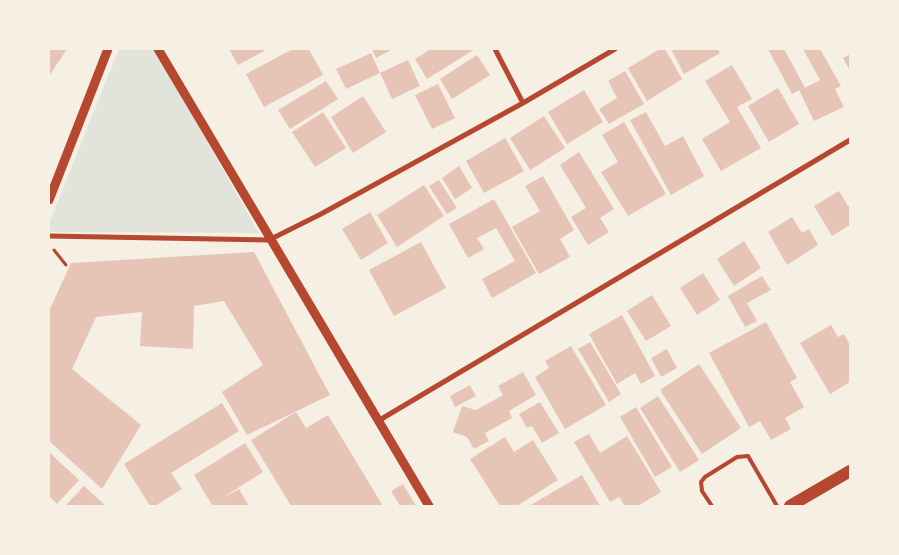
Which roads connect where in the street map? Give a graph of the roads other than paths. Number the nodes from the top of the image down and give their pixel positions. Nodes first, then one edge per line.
1 (108, 49) edge
2 (158, 49) edge
3 (495, 49) edge
4 (615, 49) edge
5 (523, 103) junction
6 (850, 140) edge
7 (49, 200) edge
8 (49, 236) edge
9 (269, 240) junction
10 (378, 422) junction
11 (850, 471) edge
12 (428, 506) edge
13 (712, 506) edge
14 (777, 506) edge
15 (790, 506) edge

1 - 7 street
2 - 9 street
3 - 5 street
4 - 5 street
5 - 9 street
6 - 10 street
8 - 9 street
9 - 10 street
10 - 12 street
11 - 15 main road
13 - 14 lane

